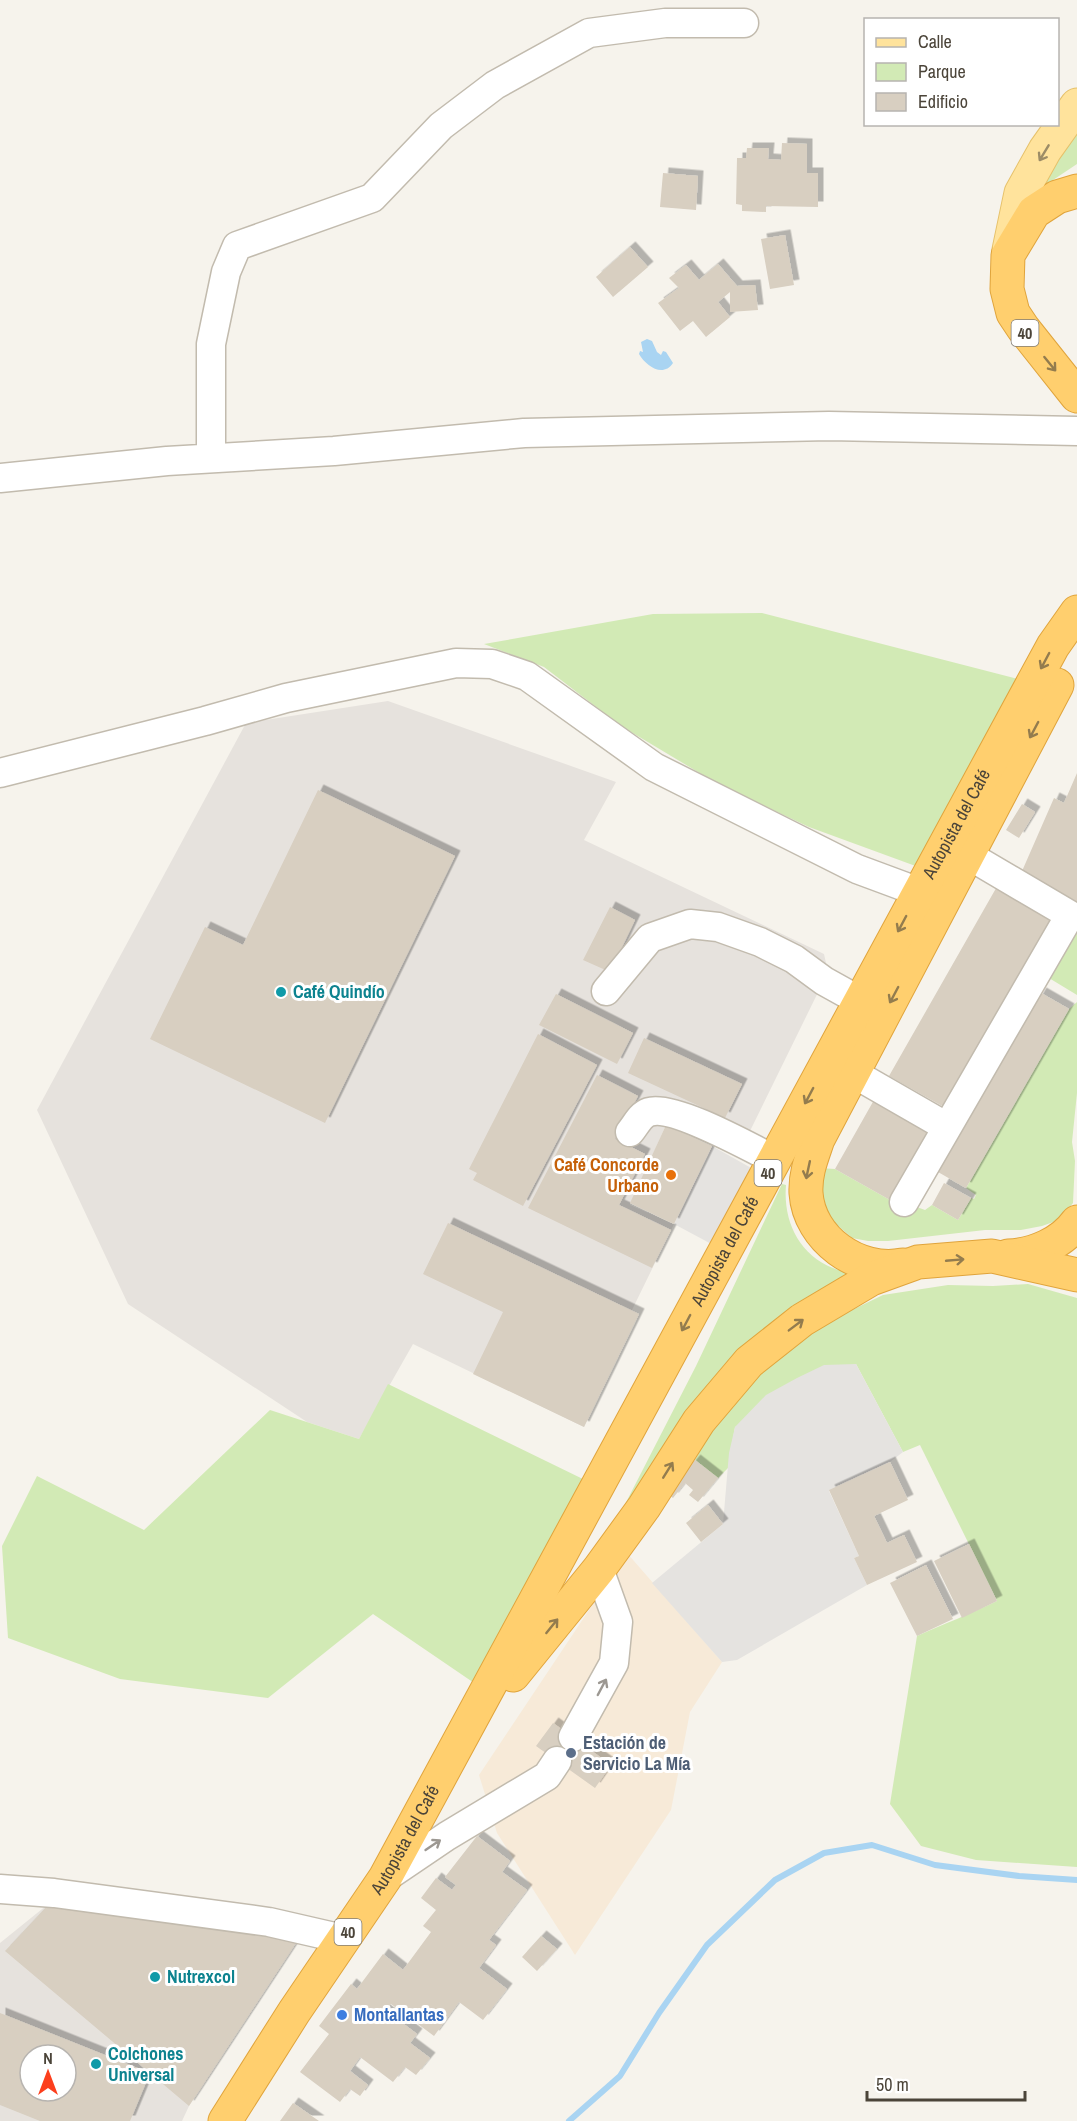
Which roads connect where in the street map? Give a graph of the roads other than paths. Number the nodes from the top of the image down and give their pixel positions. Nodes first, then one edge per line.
1 (744, 23) dead end
2 (1077, 105) edge
3 (1077, 191) edge
4 (1008, 255) junction
5 (1077, 396) edge
6 (1077, 431) edge
7 (210, 458) junction
8 (0, 478) edge
9 (1077, 612) edge
10 (1077, 640) edge
11 (0, 773) edge
12 (968, 855) junction
13 (919, 892) junction
14 (606, 991) dead end
15 (861, 1001) junction
16 (853, 1073) junction
17 (947, 1127) junction
18 (630, 1132) dead end
19 (775, 1160) junction
20 (904, 1202) dead end
21 (1077, 1222) edge
22 (992, 1256) junction
23 (918, 1262) junction
24 (1077, 1275) edge
25 (599, 1569) junction
26 (462, 1737) junction
27 (573, 1737) dead end
28 (557, 1761) dead end
29 (385, 1878) junction
30 (0, 1889) edge
31 (343, 1939) junction
32 (225, 2121) edge

1 - 7 street
2 -> 4 main road
3 - 4 highway, 40
4 -> 5 highway, 40
6 - 7 street
7 - 8 street
9 -> 13 highway, Autopista del Café / 40
10 -> 12 highway
11 - 13 street
12 -> 16 highway
12 - 17 street
13 -> 15 highway, Autopista del Café / 40
14 - 15 street
15 -> 19 highway, Autopista del Café / 40
16 - 17 street
16 -> 23 highway
17 - 20 street
18 - 19 street
19 -> 26 highway, Autopista del Café / 40
21 - 22 highway
23 -> 22 highway, Autopista del Café / 40
22 - 24 highway, Autopista del Café / 40
25 -> 23 highway, Autopista del Café / 40
26 -> 25 highway, Autopista del Café / 40
27 -> 25 street
26 - 29 highway, Autopista del Café / 40
29 -> 28 street
29 - 31 highway, Autopista del Café / 40
30 - 31 street
31 - 32 highway, Autopista del Café / 40

